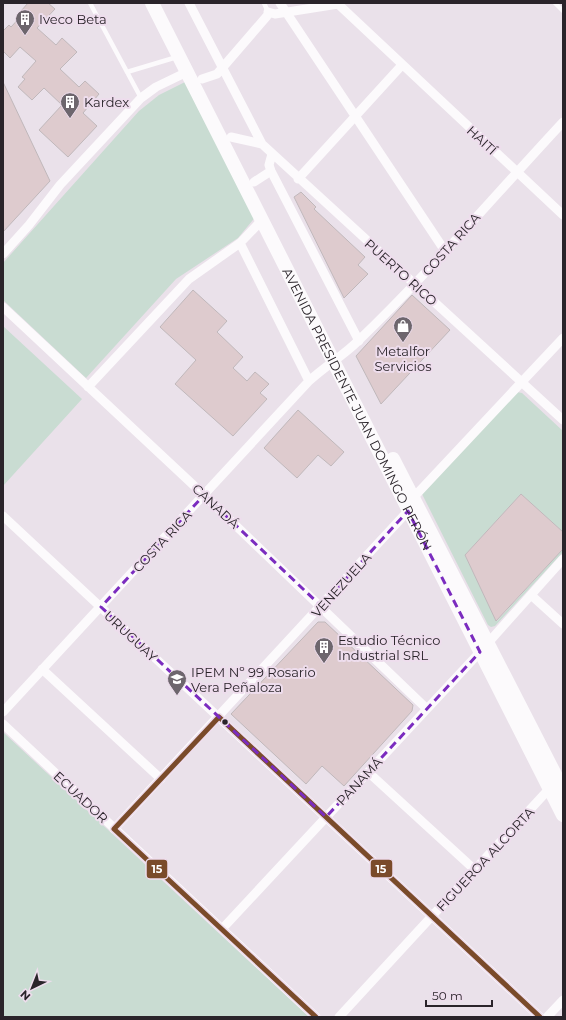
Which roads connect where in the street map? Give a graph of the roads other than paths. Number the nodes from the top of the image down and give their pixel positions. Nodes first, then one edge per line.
1 (90, 3) edge
2 (152, 3) edge
3 (163, 3) edge
4 (189, 3) edge
5 (264, 3) edge
6 (280, 3) edge
7 (555, 3) edge
8 (563, 11) edge
9 (286, 12) junction
10 (267, 14) junction
11 (180, 56) junction
12 (402, 65) junction
13 (223, 67) junction
14 (127, 72) junction
15 (188, 72) junction
16 (202, 79) junction
17 (141, 98) junction
18 (355, 116) junction
19 (563, 122) edge
20 (232, 137) junction
21 (262, 144) junction
22 (272, 154) junction
23 (270, 171) junction
24 (516, 172) junction
25 (298, 179) junction
26 (254, 182) junction
27 (563, 215) edge
28 (263, 219) junction
29 (240, 243) junction
30 (445, 250) junction
31 (3, 254) edge
32 (414, 284) junction
33 (3, 307) edge
34 (563, 338) edge
35 (359, 341) junction
36 (338, 359) junction
37 (309, 381) junction
38 (522, 382) junction
39 (88, 387) junction
40 (563, 420) edge
41 (204, 495) junction
42 (410, 505) junction
43 (3, 516) edge
44 (563, 559) edge
45 (531, 594) junction
46 (321, 606) junction
47 (101, 607) junction
48 (563, 624) edge
49 (484, 647) junction
50 (42, 669) junction
51 (427, 709) junction
52 (3, 712) edge
53 (219, 717) junction
54 (3, 724) edge
55 (368, 772) junction
56 (161, 779) junction
57 (559, 786) edge
58 (563, 815) edge
59 (326, 817) junction
60 (114, 829) junction
61 (475, 870) junction
62 (432, 916) junction
63 (222, 929) junction
64 (563, 1000) edge
65 (316, 1017) edge
66 (339, 1017) edge
67 (540, 1017) edge
68 (547, 1017) edge

1 - 14 lane
2 - 11 main road, AVENIDA PRESIDENTE JUAN DOMINGO PERÓN
3 - 16 main road, AVENIDA PRESIDENTE JUAN DOMINGO PERÓN
4 - 13 street
5 - 10 lane
6 - 9 street
7 - 8 lane
9 - 10 street
9 - 12 street, HAITÍ
9 - 18 street
10 - 13 street
11 - 14 lane
11 - 15 main road, AVENIDA PRESIDENTE JUAN DOMINGO PERÓN
12 - 18 street
12 - 24 street, HAITÍ
13 - 16 street
13 - 21 street
14 - 17 lane
15 - 17 street
15 - 28 main road, AVENIDA PRESIDENTE JUAN DOMINGO PERÓN
16 - 20 main road, AVENIDA PRESIDENTE JUAN DOMINGO PERÓN
17 - 31 street
18 - 25 street
18 - 30 street
19 - 24 street, COSTA RICA
20 - 21 street
20 - 26 main road, AVENIDA PRESIDENTE JUAN DOMINGO PERÓN
21 - 22 street, PUERTO RICO
22 - 23 street
22 - 25 street, PUERTO RICO
23 - 26 street
23 - 35 street
24 - 27 street, HAITÍ
24 - 30 street, COSTA RICA
25 - 32 street, PUERTO RICO
26 - 36 main road, AVENIDA PRESIDENTE JUAN DOMINGO PERÓN
28 - 29 street
28 - 36 main road, AVENIDA PRESIDENTE JUAN DOMINGO PERÓN
29 - 37 street
29 - 39 street
30 - 32 street, COSTA RICA
32 - 35 street, COSTA RICA
32 - 38 street, PUERTO RICO
33 - 39 street, CANADÁ
34 - 38 street, VENEZUELA
35 - 36 street, COSTA RICA
36 - 37 street, COSTA RICA
36 - 42 main road, AVENIDA PRESIDENTE JUAN DOMINGO PERÓN
37 - 41 street, COSTA RICA
38 - 40 street, PUERTO RICO
38 - 42 street, VENEZUELA
39 - 41 street, CANADÁ
41 - 46 street, CANADÁ
41 - 47 street, COSTA RICA
42 - 46 street, VENEZUELA
42 - 49 main road, AVENIDA PRESIDENTE JUAN DOMINGO PERÓN
43 - 47 street, URUGUAY
44 - 45 street, PANAMÁ
45 - 48 street
45 - 49 street, PANAMÁ
46 - 51 street, CANADÁ
46 - 53 street, VENEZUELA
47 - 50 street, COSTA RICA
47 - 53 street, URUGUAY
49 - 51 street, PANAMÁ
49 - 57 main road, AVENIDA PRESIDENTE JUAN DOMINGO PERÓN
50 - 52 street, COSTA RICA
50 - 56 street
51 - 55 street, PANAMÁ
53 - 56 street, VENEZUELA
53 - 59 street, URUGUAY
54 - 60 street, ECUADOR
55 - 59 street, PANAMÁ
55 - 61 street
56 - 60 street, VENEZUELA
57 - 58 main road, AVENIDA PRESIDENTE JUAN DOMINGO PERÓN
57 - 61 street, FIGUEROA ALCORTA
59 - 62 street, URUGUAY
59 - 63 street, PANAMÁ
60 - 63 street, ECUADOR
61 - 62 street, FIGUEROA ALCORTA
62 - 66 street, FIGUEROA ALCORTA
62 - 67 street, URUGUAY
63 - 65 street, ECUADOR
64 - 68 street

